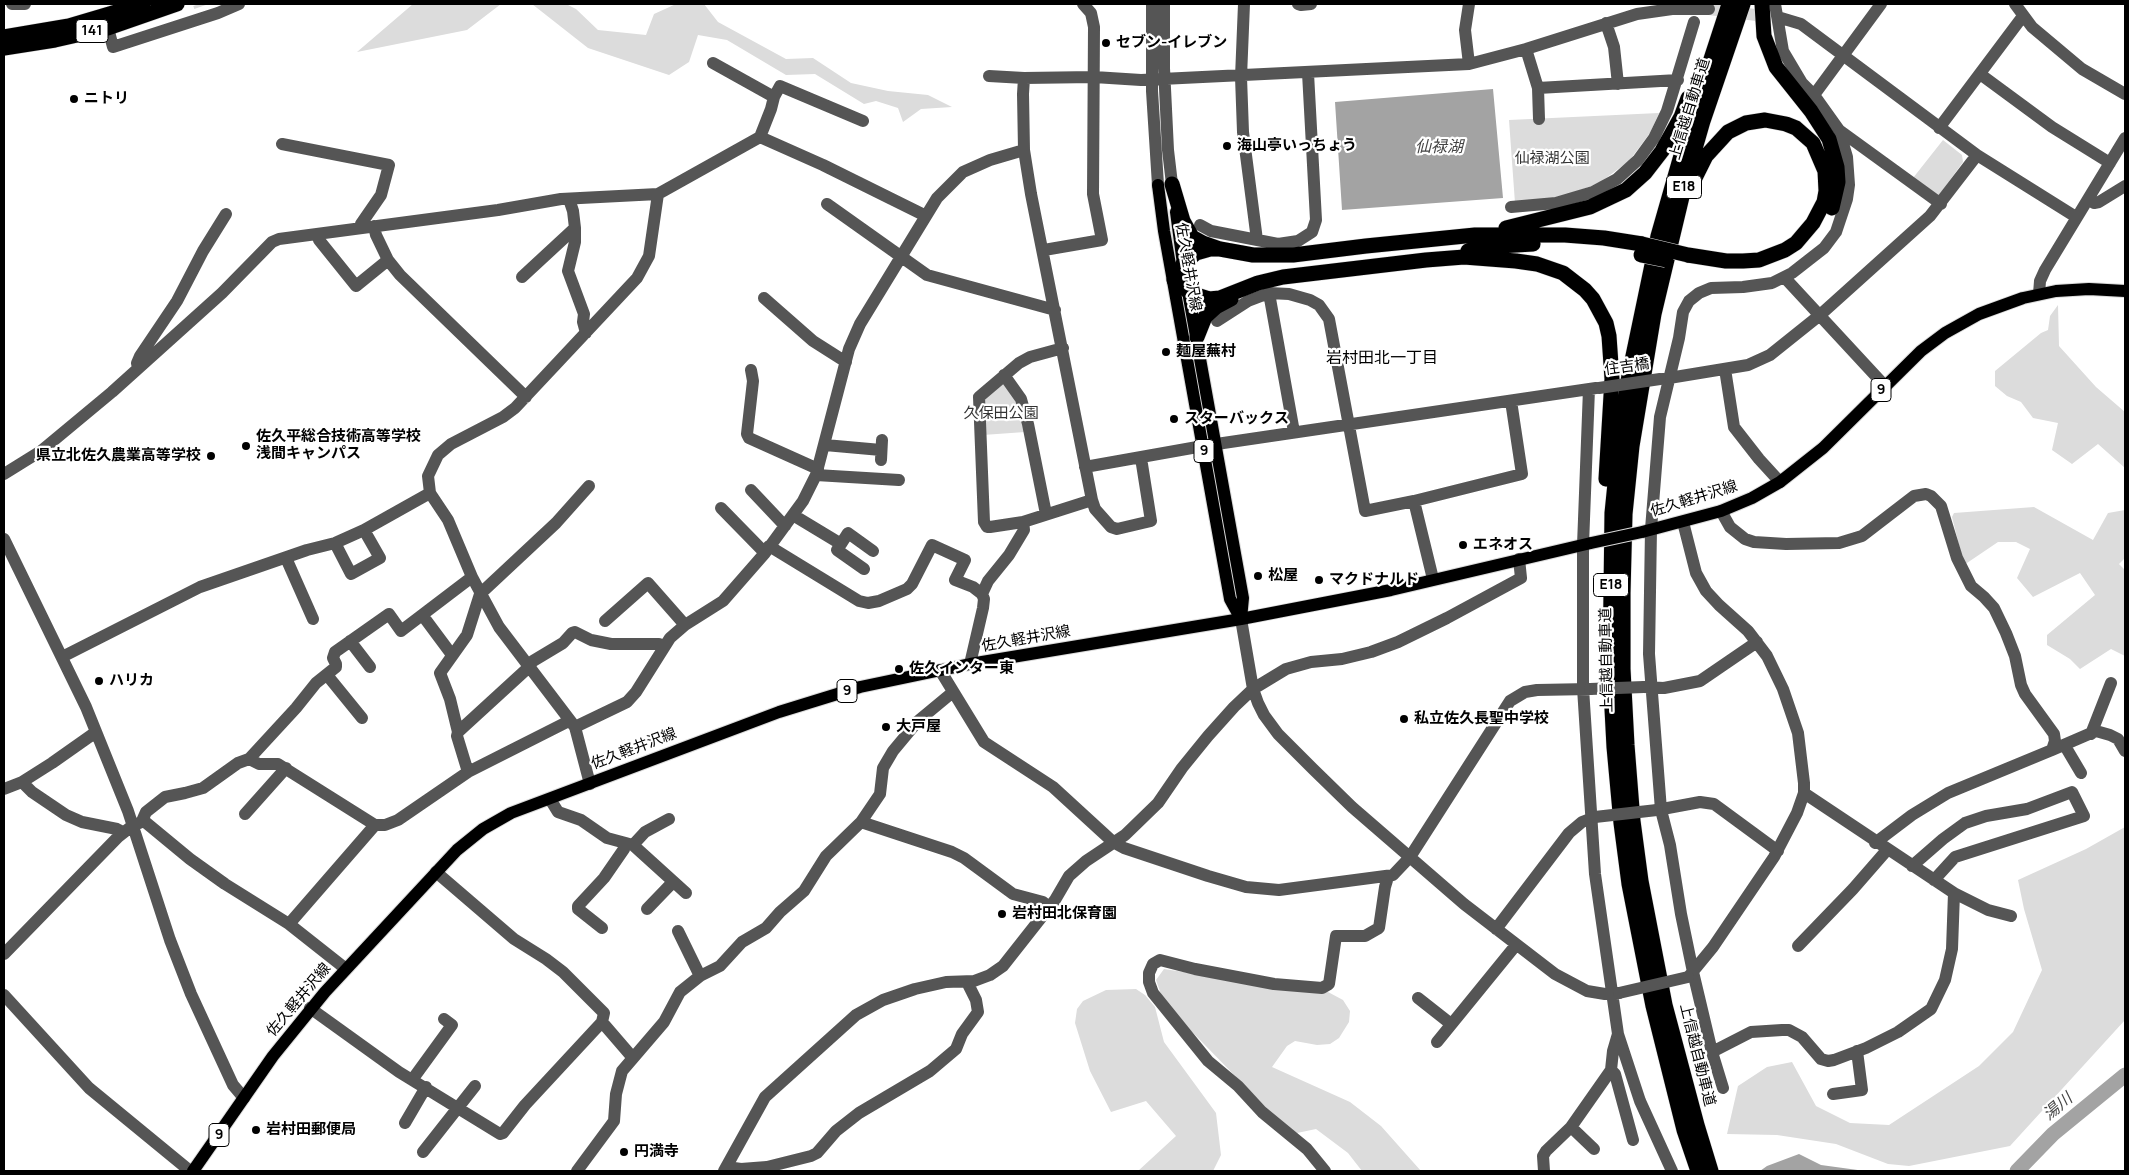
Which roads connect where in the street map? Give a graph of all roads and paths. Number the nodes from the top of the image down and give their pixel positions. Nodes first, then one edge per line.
1 (12, 4) edge
2 (25, 4) edge
3 (142, 4) edge
4 (177, 4) edge
5 (239, 4) edge
6 (1083, 4) edge
7 (1152, 4) edge
8 (1164, 4) edge
9 (1244, 4) edge
10 (1298, 4) edge
11 (1311, 4) edge
12 (1469, 4) edge
13 (1729, 4) edge
14 (1743, 4) edge
15 (1762, 4) edge
16 (1775, 4) edge
17 (1881, 4) edge
18 (2015, 4) edge
19 (1717, 6) edge
20 (2023, 16) junction
21 (1781, 18) tunnel mouth
22 (1694, 22) dead end
23 (1606, 23) junction
24 (108, 28) junction
25 (4, 37) edge
26 (4, 48) edge
27 (1526, 49) junction
28 (1842, 56) junction
29 (713, 63) dead end
30 (1469, 64) junction
31 (1308, 72) junction
32 (1980, 74) junction
33 (989, 76) dead end
34 (1241, 76) junction
35 (1094, 77) junction
36 (1024, 78) junction
37 (1165, 78) junction
38 (1152, 79) junction
39 (1678, 80) junction
40 (1618, 84) junction
41 (1538, 88) junction
42 (2125, 94) edge
43 (1814, 95) junction
44 (774, 97) junction
45 (1539, 120) dead end
46 (863, 121) dead end
47 (1939, 128) junction
48 (1838, 130) junction
49 (760, 138) junction
50 (2125, 138) edge
51 (282, 144) dead end
52 (1024, 150) junction
53 (1977, 155) junction
54 (2110, 163) junction
55 (1165, 184) junction
56 (2125, 186) edge
57 (658, 194) junction
58 (569, 199) junction
59 (2088, 199) junction
60 (827, 204) dead end
61 (1941, 204) junction
62 (1511, 207) dead end
63 (226, 214) dead end
64 (926, 216) junction
65 (2076, 217) junction
66 (1200, 225) dead end
67 (374, 226) junction
68 (361, 228) junction
69 (575, 228) junction
70 (318, 235) junction
71 (1475, 235) junction
72 (1257, 240) junction
73 (1220, 249) junction
74 (1044, 250) junction
75 (1641, 250) junction
76 (901, 257) junction
77 (388, 260) junction
78 (1426, 260) junction
79 (1686, 260) junction
80 (1183, 264) junction
81 (522, 277) dead end
82 (1785, 278) junction
83 (1174, 280) junction
84 (1264, 288) junction
85 (2125, 291) edge
86 (1190, 293) junction
87 (2040, 294) junction
88 (764, 298) dead end
89 (1055, 310) junction
90 (1820, 315) junction
91 (1217, 321) dead end
92 (586, 333) junction
93 (1197, 337) junction
94 (1063, 348) junction
95 (846, 362) junction
96 (138, 368) junction
97 (751, 370) dead end
98 (1725, 370) junction
99 (1642, 374) junction
100 (1004, 376) junction
101 (1664, 379) junction
102 (1885, 386) junction
103 (1594, 388) junction
104 (526, 398) junction
105 (1511, 400) junction
106 (1349, 424) junction
107 (1294, 432) junction
108 (1217, 444) junction
109 (825, 445) junction
110 (1203, 446) junction
111 (881, 450) dead end
112 (1141, 458) junction
113 (1085, 467) junction
114 (817, 472) junction
115 (4, 474) edge
116 (899, 480) dead end
117 (1780, 482) junction
118 (589, 486) dead end
119 (751, 490) dead end
120 (430, 493) junction
121 (1092, 500) junction
122 (1414, 501) junction
123 (721, 508) dead end
124 (1721, 511) junction
125 (1046, 514) junction
126 (792, 515) junction
127 (1023, 522) junction
128 (1683, 522) junction
129 (785, 526) junction
130 (364, 530) junction
131 (1646, 531) junction
132 (4, 539) edge
133 (336, 543) junction
134 (841, 544) junction
135 (1587, 544) junction
136 (767, 550) junction
137 (873, 551) dead end
138 (286, 558) junction
139 (1519, 559) junction
140 (864, 569) dead end
141 (472, 577) junction
142 (1433, 579) junction
143 (480, 594) junction
144 (982, 594) junction
145 (1610, 594) junction
146 (422, 616) junction
147 (613, 618) dead end
148 (313, 619) dead end
149 (1241, 619) junction
150 (685, 625) junction
151 (350, 641) junction
152 (1757, 642) junction
153 (664, 647) junction
154 (452, 655) junction
155 (62, 657) junction
156 (970, 664) junction
157 (370, 667) dead end
158 (529, 667) junction
159 (940, 670) junction
160 (327, 675) junction
161 (2111, 683) dead end
162 (1647, 687) junction
163 (1252, 689) junction
164 (1586, 689) junction
165 (953, 692) junction
166 (362, 718) dead end
167 (572, 724) junction
168 (96, 732) junction
169 (458, 732) junction
170 (2090, 734) junction
171 (2065, 746) junction
172 (2052, 750) junction
173 (2125, 751) edge
174 (249, 759) junction
175 (286, 768) junction
176 (468, 772) junction
177 (2081, 773) dead end
178 (22, 782) junction
179 (590, 784) junction
180 (4, 789) edge
181 (1804, 794) junction
182 (550, 799) junction
183 (1659, 810) junction
184 (245, 814) dead end
185 (1593, 818) junction
186 (669, 820) dead end
187 (861, 822) junction
188 (375, 825) junction
189 (132, 826) junction
190 (1113, 842) junction
191 (1875, 843) junction
192 (629, 845) junction
193 (1778, 850) junction
194 (1886, 850) junction
195 (1410, 857) junction
196 (1912, 866) junction
197 (436, 872) junction
198 (1388, 877) junction
199 (1934, 880) junction
200 (673, 882) junction
201 (686, 893) dead end
202 (1954, 894) junction
203 (1049, 907) junction
204 (647, 909) dead end
205 (2012, 916) dead end
206 (290, 924) junction
207 (602, 928) dead end
208 (1496, 929) junction
209 (684, 936) dead end
210 (1516, 945) junction
211 (1798, 946) dead end
212 (4, 954) edge
213 (346, 969) junction
214 (1691, 974) junction
215 (700, 976) junction
216 (967, 982) junction
217 (1616, 993) junction
218 (4, 994) edge
219 (1418, 998) dead end
220 (310, 1008) junction
221 (602, 1022) junction
222 (1451, 1024) junction
223 (451, 1025) dead end
224 (1618, 1034) junction
225 (1437, 1042) dead end
226 (1857, 1051) junction
227 (1712, 1052) junction
228 (633, 1058) junction
229 (1611, 1070) junction
230 (412, 1080) junction
231 (475, 1086) dead end
232 (426, 1087) junction
233 (1723, 1088) dead end
234 (1834, 1094) dead end
235 (244, 1098) junction
236 (458, 1109) junction
237 (405, 1123) dead end
238 (1571, 1127) junction
239 (1633, 1140) dead end
240 (1594, 1149) dead end
241 (423, 1152) dead end
242 (725, 1169) edge
243 (192, 1171) edge
244 (576, 1171) edge
245 (1325, 1171) edge
246 (1544, 1171) edge
247 (1672, 1171) edge
248 (1698, 1171) edge
249 (1711, 1171) edge

1 - 2 street
3 - 25 highway, 141
4 - 24 highway, 141
5 - 24 street
6 - 35 street
7 - 38 street
8 - 37 street
9 - 34 street
10 - 11 street
12 - 30 street
13 - 145 highway, 上信越自動車道 / E18
14 - 99 highway, 上信越自動車道 / E18
15 - 79 highway
16 - 43 street
17 - 28 street
18 - 20 street
19 - 23 street
19 - 71 highway
20 - 32 street
20 - 42 street
21 - 28 street
22 - 39 street
23 - 27 street
23 - 40 street
24 - 26 highway, 141
27 - 30 street
27 - 41 street
28 - 43 street
28 - 47 street
29 - 44 street
30 - 31 street
31 - 34 street
31 - 72 street
32 - 47 street
32 - 54 street
33 - 36 street
34 - 37 street
34 - 72 street
35 - 36 street
35 - 38 street
35 - 74 street
36 - 52 street
37 - 38 street
37 - 55 street
38 - 55 street
39 - 40 street
39 - 62 street
40 - 41 street
41 - 45 street
43 - 48 street
44 - 46 street
44 - 49 street
47 - 53 street
48 - 61 street
48 - 82 street
49 - 57 street
49 - 64 street
50 - 54 street
51 - 68 street
52 - 64 street
52 - 74 street
53 - 61 street, 住吉橋
53 - 65 street
54 - 59 street
55 - 73 highway
55 - 80 main road, 佐久軽井沢線 / 9
55 - 83 main road, 佐久軽井沢線 / 9
56 - 59 street
57 - 58 street
57 - 92 street
58 - 67 street
58 - 69 street
59 - 65 street
60 - 76 street
61 - 90 street, 住吉橋
63 - 96 street
64 - 76 street
65 - 87 street
66 - 72 street
67 - 68 street
67 - 77 street
68 - 70 street
69 - 81 street
69 - 92 street
70 - 77 street
70 - 96 street
71 - 73 highway
71 - 75 highway
73 - 80 highway
74 - 89 street
75 - 78 highway
75 - 79 highway, bridge
76 - 89 street
76 - 95 street
77 - 104 street
78 - 84 highway
78 - 145 highway
79 - 99 highway
80 - 83 highway
80 - 86 main road, 佐久軽井沢線 / 9
82 - 90 street
82 - 101 street
83 - 86 highway
83 - 110 main road, 佐久軽井沢線 / 9
84 - 86 highway
84 - 91 street
84 - 93 highway
84 - 106 street
84 - 107 street
85 - 87 main road, 佐久軽井沢線 / 9
86 - 93 main road, 佐久軽井沢線 / 9
87 - 102 main road, 佐久軽井沢線 / 9
88 - 95 street
89 - 94 street
90 - 98 street, 住吉橋
90 - 102 street
92 - 104 street
93 - 108 main road, 佐久軽井沢線 / 9
94 - 100 street
94 - 113 street
95 - 109 street
96 - 115 street
97 - 114 street
98 - 101 street, 住吉橋
98 - 117 street
99 - 249 highway, 上信越自動車道 / E18
100 - 125 street
100 - 127 street
101 - 103 street, 住吉橋, bridge
101 - 131 street
102 - 117 main road, 佐久軽井沢線 / 9
103 - 105 street, 住吉橋
103 - 135 street
104 - 120 street
105 - 106 street, 住吉橋
105 - 122 street
106 - 107 street, 住吉橋
106 - 122 street
107 - 108 street, 住吉橋
108 - 110 street, 住吉橋
108 - 149 main road, 佐久軽井沢線 / 9
109 - 111 street
109 - 114 street
110 - 112 street, 住吉橋
110 - 149 main road, 佐久軽井沢線 / 9
112 - 113 street, 住吉橋
112 - 121 street
113 - 121 street
114 - 116 street
114 - 126 street
117 - 124 main road, 佐久軽井沢線 / 9
118 - 143 street
119 - 129 street
120 - 130 street
120 - 141 street
121 - 125 street
122 - 142 street
123 - 136 street
124 - 128 main road, 佐久軽井沢線 / 9
124 - 172 street
125 - 127 street
126 - 129 street
126 - 134 street
127 - 144 street
128 - 131 main road, 佐久軽井沢線 / 9
128 - 152 street
129 - 136 street
130 - 133 street
130 - 133 street
131 - 135 main road, 佐久軽井沢線 / 9, bridge
131 - 162 street
132 - 155 street
133 - 138 street
134 - 137 street
134 - 140 street
135 - 139 main road, 佐久軽井沢線 / 9
135 - 164 street
136 - 144 street
136 - 150 street
138 - 148 street
138 - 155 street
139 - 142 main road, 佐久軽井沢線 / 9
139 - 163 street
141 - 143 street
141 - 146 street
142 - 149 main road, 佐久軽井沢線 / 9
143 - 154 street
143 - 158 street
144 - 156 street
145 - 248 highway, 上信越自動車道 / E18
146 - 151 street
146 - 154 street
147 - 150 street
149 - 156 main road, 佐久軽井沢線 / 9
149 - 163 street
150 - 153 street
151 - 157 street
151 - 160 street
152 - 162 street
152 - 181 street
153 - 158 street
153 - 167 street
154 - 169 street
155 - 168 street
156 - 159 main road, 佐久軽井沢線 / 9
158 - 167 street
158 - 169 street
159 - 165 street
159 - 179 main road, 佐久軽井沢線 / 9
160 - 166 street
160 - 174 street
161 - 170 street
162 - 164 street, bridge
162 - 183 street
163 - 190 street
163 - 195 street
164 - 185 street
164 - 195 street
165 - 187 street
165 - 190 street
167 - 176 street
167 - 179 street
168 - 178 street
168 - 189 street
169 - 176 street
170 - 171 street
170 - 173 street
171 - 172 street
171 - 177 street
172 - 191 street
174 - 175 street
174 - 189 street
175 - 184 street
175 - 188 street
176 - 188 street
178 - 180 street
178 - 189 street
179 - 182 main road, 佐久軽井沢線 / 9
181 - 191 street
181 - 193 street
182 - 192 street
182 - 197 main road, 佐久軽井沢線 / 9
183 - 185 street, bridge
183 - 193 street
183 - 214 street
185 - 208 street
185 - 217 street
186 - 192 street
187 - 203 street
187 - 215 street
188 - 206 street
189 - 206 street
189 - 212 street
189 - 235 street
190 - 198 street
190 - 203 street
191 - 194 street
192 - 200 street
192 - 207 street
193 - 214 street
194 - 196 street
194 - 211 street
195 - 198 street
195 - 208 street
196 - 199 street
196 - 199 street
197 - 213 main road, 佐久軽井沢線 / 9
197 - 221 street
198 - 245 street
199 - 202 street
200 - 201 street
200 - 204 street
202 - 205 street
202 - 226 street
203 - 216 street
206 - 213 street
208 - 210 street
209 - 215 street
210 - 217 street
210 - 222 street
213 - 220 main road, 佐久軽井沢線 / 9
214 - 217 street, bridge
214 - 227 street
215 - 228 street
216 - 242 street
216 - 242 street
217 - 224 street
218 - 243 street
219 - 222 street
220 - 230 street
220 - 235 main road, 佐久軽井沢線 / 9
221 - 228 street
221 - 236 street
222 - 225 street
223 - 230 street
224 - 229 street
224 - 247 street
226 - 227 street
226 - 234 street
227 - 233 street
228 - 244 street
229 - 238 street
229 - 239 street
230 - 232 street
231 - 236 street
232 - 236 street
232 - 237 street
235 - 243 main road, 佐久軽井沢線 / 9
236 - 241 street
238 - 240 street
238 - 246 street

